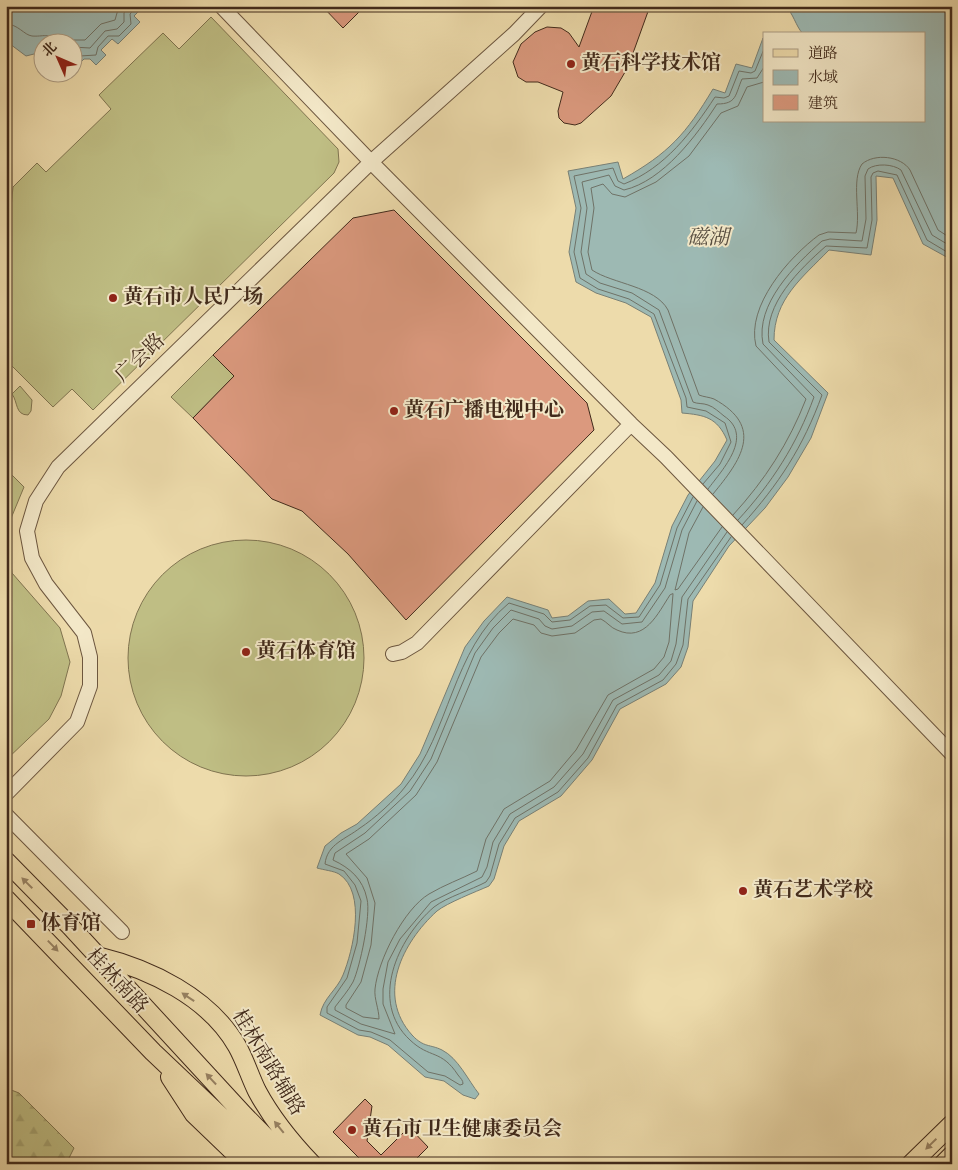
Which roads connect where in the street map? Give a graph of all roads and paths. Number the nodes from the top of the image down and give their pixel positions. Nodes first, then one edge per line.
1 (221, 6) edge
2 (542, 6) edge
3 (371, 162) junction
4 (631, 424) junction
5 (393, 654) dead end
6 (952, 754) edge
7 (6, 794) edge
8 (6, 815) edge
9 (6, 861) edge
10 (6, 899) edge
11 (122, 932) dead end
12 (97, 956) junction
13 (153, 1052) junction
14 (237, 1119) junction
15 (952, 1124) edge
16 (952, 1155) edge
17 (246, 1164) edge
18 (271, 1164) edge
19 (292, 1164) edge
20 (312, 1164) edge
21 (911, 1164) edge
22 (943, 1164) edge

1 - 3 street
2 - 3 street, 广会路
3 - 4 street
3 - 7 street, 广会路
4 - 5 street
4 - 6 street
8 - 11 street
12 -> 9 main road, 桂林南路
10 -> 13 main road, 桂林南路
14 -> 12 main road, 桂林南路
20 -> 12 main road, 桂林南路辅路
13 - 14 main road
13 - 17 main road
14 - 18 main road
14 - 19 main road
15 -> 21 main road
16 - 22 main road

